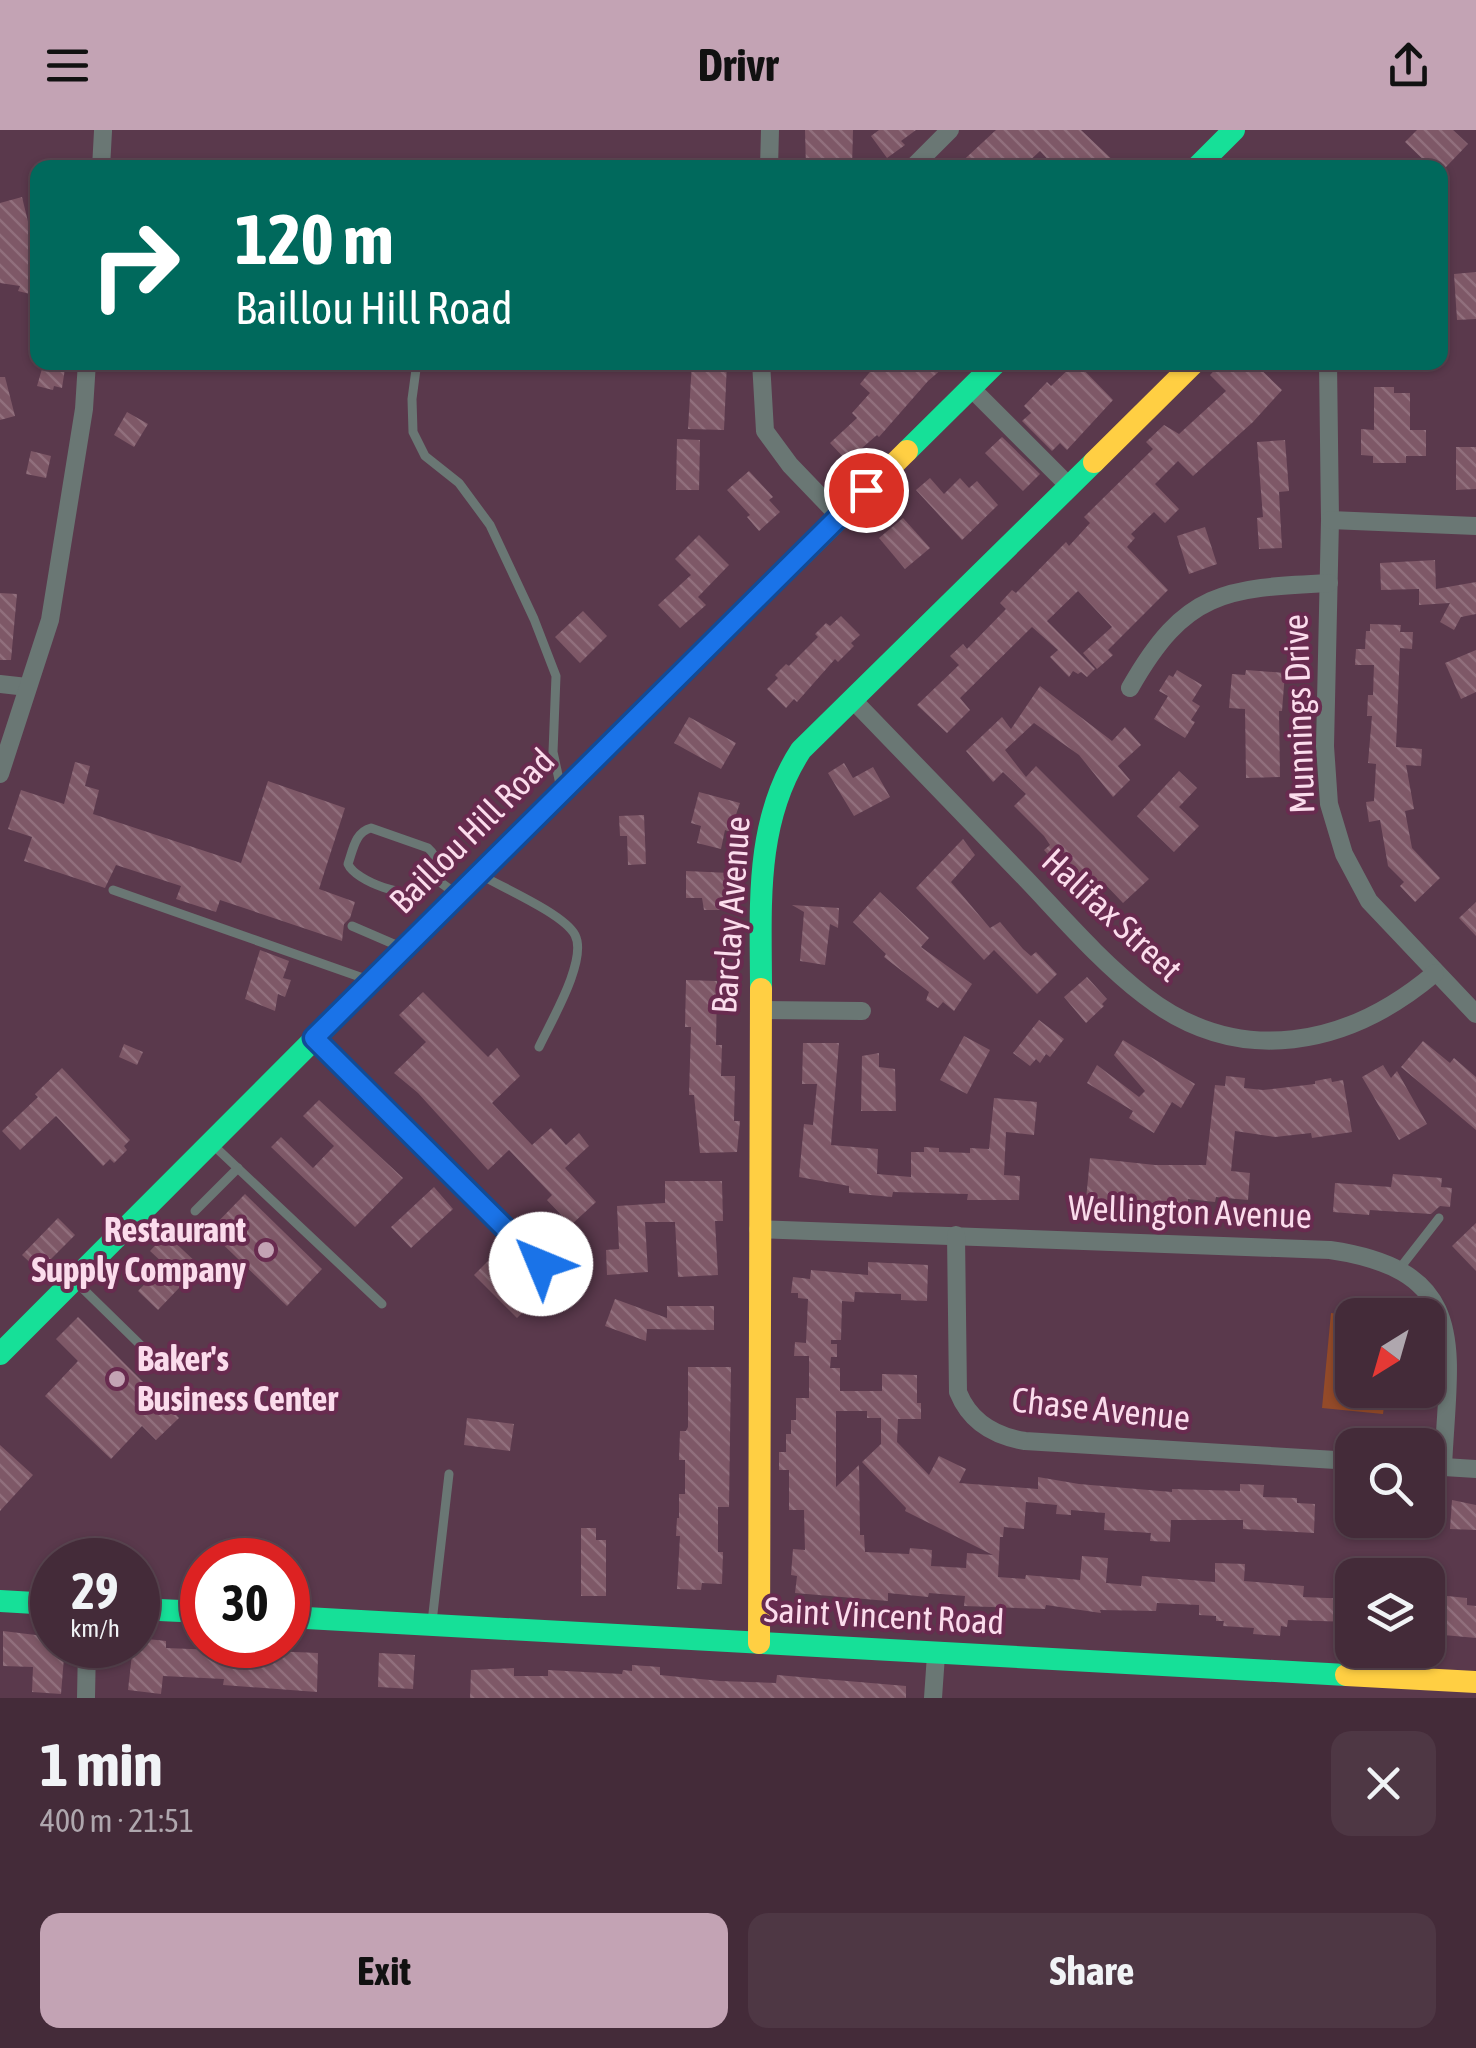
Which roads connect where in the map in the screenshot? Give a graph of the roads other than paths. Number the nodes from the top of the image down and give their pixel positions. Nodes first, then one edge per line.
1 (770, 130) edge
2 (950, 130) edge
3 (1234, 130) edge
4 (104, 131) edge
5 (102, 160) edge
6 (769, 160) edge
7 (920, 160) edge
8 (1206, 160) edge
9 (87, 370) edge
10 (416, 370) edge
11 (761, 370) edge
12 (988, 370) edge
13 (1187, 370) edge
14 (1328, 370) edge
15 (971, 388) junction
16 (1069, 486) junction
17 (840, 516) junction
18 (1330, 520) junction
19 (1476, 526) edge
20 (1328, 582) junction
21 (0, 684) edge
22 (27, 687) junction
23 (1130, 688) dead end
24 (852, 700) junction
25 (0, 774) edge
26 (562, 791) junction
27 (479, 874) junction
28 (432, 878) junction
29 (113, 890) dead end
30 (458, 895) junction
31 (352, 926) dead end
32 (404, 948) junction
33 (1435, 973) junction
34 (371, 981) junction
35 (759, 1010) junction
36 (862, 1011) dead end
37 (1476, 1014) edge
38 (314, 1038) junction
39 (540, 1047) dead end
40 (210, 1142) junction
41 (238, 1168) junction
42 (195, 1211) dead end
43 (1439, 1218) dead end
44 (758, 1229) junction
45 (956, 1235) junction
46 (541, 1264) dead end
47 (1400, 1268) junction
48 (74, 1280) junction
49 (382, 1304) dead end
50 (0, 1354) edge
51 (164, 1368) dead end
52 (1439, 1428) edge
53 (1335, 1460) edge
54 (1445, 1467) edge
55 (1476, 1469) edge
56 (449, 1474) dead end
57 (0, 1601) edge
58 (30, 1603) edge
59 (310, 1618) edge
60 (432, 1624) junction
61 (759, 1643) junction
62 (936, 1655) junction
63 (87, 1668) edge
64 (1476, 1682) edge
65 (86, 1698) edge
66 (932, 1698) edge

1 - 6 street
2 - 7 street
3 - 8 street
4 - 5 street
9 - 22 street
10 - 26 lane
11 - 17 street
12 - 15 street, Baillou Hill Road
13 - 16 street, Barclay Avenue
14 - 18 street, Munnings Drive
15 - 16 street
15 - 17 street, Baillou Hill Road
16 - 24 street, Barclay Avenue
17 - 26 street, Baillou Hill Road
18 - 19 street
18 - 20 street, Munnings Drive
20 - 23 street
20 - 33 street, Munnings Drive
21 - 22 street
22 - 25 street
24 - 33 street, Halifax Street
24 - 35 street, Barclay Avenue
26 - 27 street, Baillou Hill Road
27 - 30 street, Baillou Hill Road
27 - 39 lane
28 - 28 lane
28 - 30 lane
29 - 34 lane
30 - 32 street, Baillou Hill Road
31 - 32 lane
32 - 34 street, Baillou Hill Road
33 - 37 street, Munnings Drive
34 - 38 street, Baillou Hill Road
35 - 36 street
35 - 44 street, Barclay Avenue
38 - 40 street, Baillou Hill Road
38 - 46 street
40 - 41 lane
40 - 48 street, Baillou Hill Road
41 - 42 lane
41 - 49 lane
43 - 47 lane
44 - 45 street, Wellington Avenue
44 - 61 street, Barclay Avenue
45 - 47 street, Wellington Avenue
45 - 53 street, Chase Avenue
47 - 52 street, Wellington Avenue
48 - 50 street, Baillou Hill Road
48 - 51 lane
54 - 55 street
56 - 60 lane
57 - 58 street
59 - 60 street, Saint Vincent Road
60 - 61 street, Saint Vincent Road
61 - 62 street, Saint Vincent Road
62 - 64 street, Saint Vincent Road
62 - 66 street
63 - 65 street

